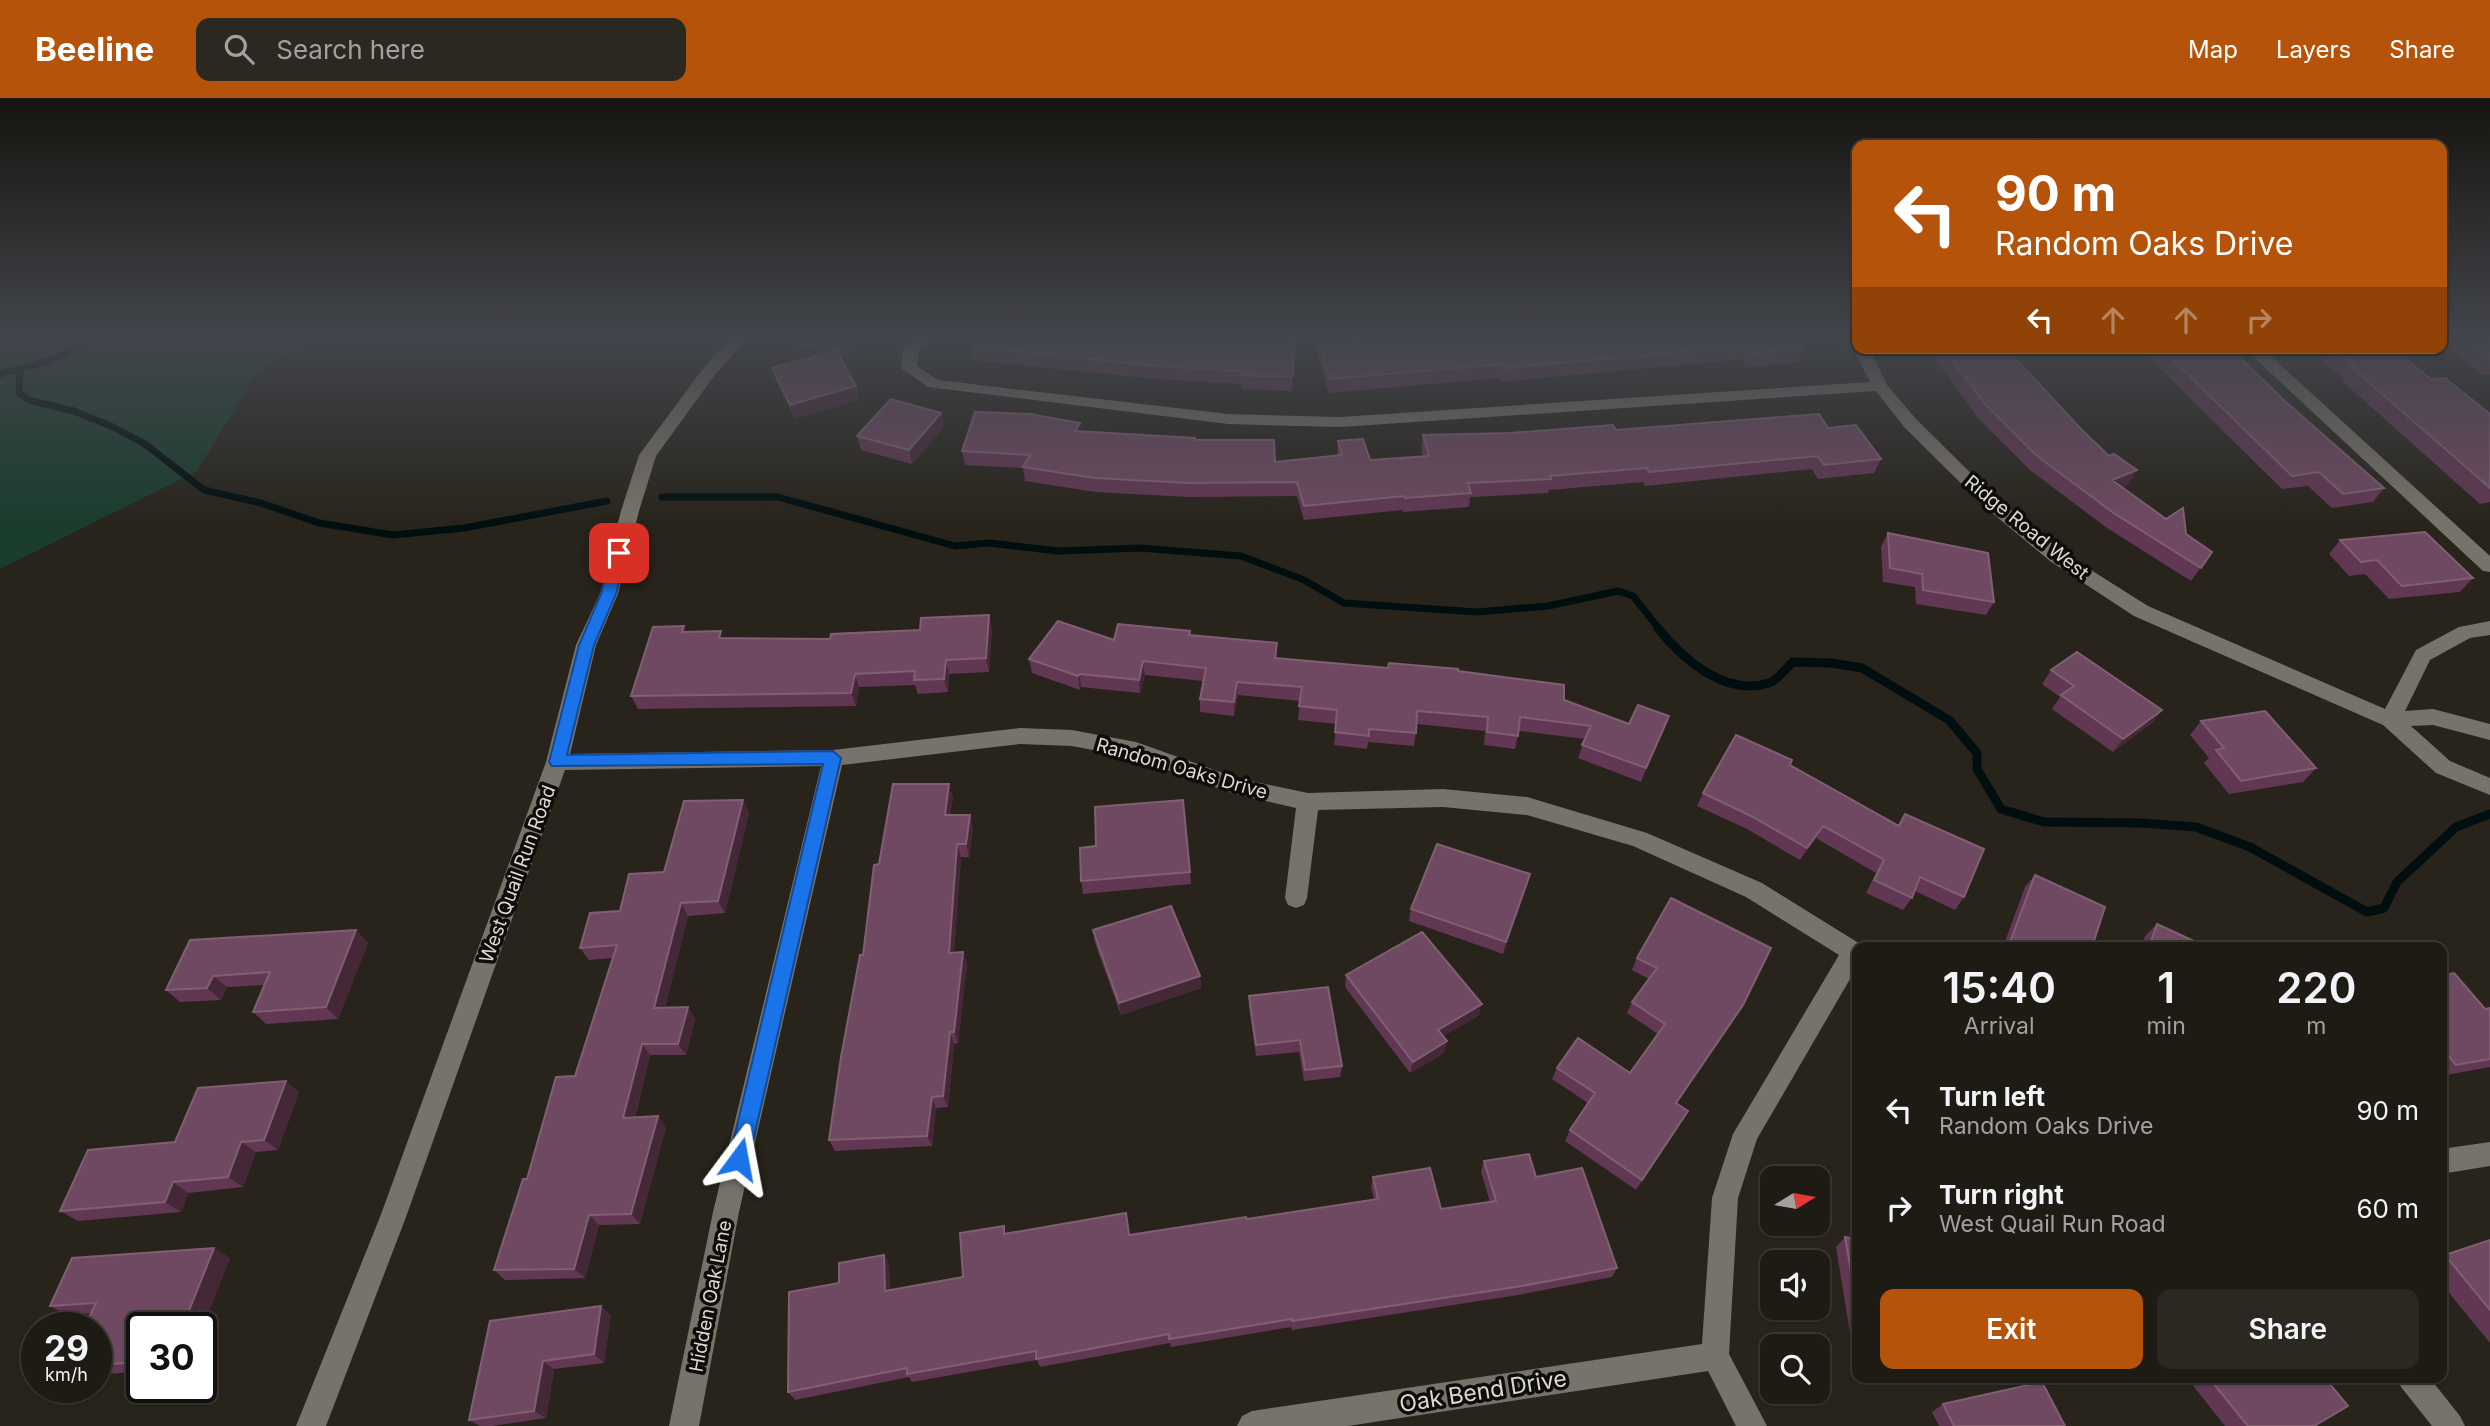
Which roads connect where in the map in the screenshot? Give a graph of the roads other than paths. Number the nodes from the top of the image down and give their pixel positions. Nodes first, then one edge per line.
1 (689, 400) edge
2 (1068, 400) edge
3 (1670, 400) edge
4 (1891, 400) edge
5 (2309, 400) edge
6 (2490, 566) edge
7 (2490, 628) edge
8 (2390, 720) junction
9 (2490, 732) edge
10 (833, 758) junction
11 (557, 762) junction
12 (2490, 787) edge
13 (1308, 802) junction
14 (1296, 898) dead end
15 (1852, 951) edge
16 (1852, 958) edge
17 (2490, 1154) edge
18 (2447, 1161) edge
19 (1715, 1356) junction
20 (2416, 1383) edge
21 (311, 1426) edge
22 (684, 1426) edge
23 (1252, 1426) edge
24 (1752, 1426) edge
25 (2450, 1426) edge

1 - 11 street, West Quail Run Road
2 - 3 street
4 - 8 street, Ridge Road West
5 - 6 street
7 - 8 street
8 - 9 street, Ridge Road West
8 - 12 street, Ridge Road West
10 - 11 street, Random Oaks Drive
10 - 13 street, Random Oaks Drive
10 - 22 street, Hidden Oak Lane
11 - 21 street, West Quail Run Road
13 - 14 street
13 - 15 street, Random Oaks Drive
16 - 19 street
17 - 18 street
19 - 23 street, Oak Bend Drive
19 - 24 street
20 - 25 street

